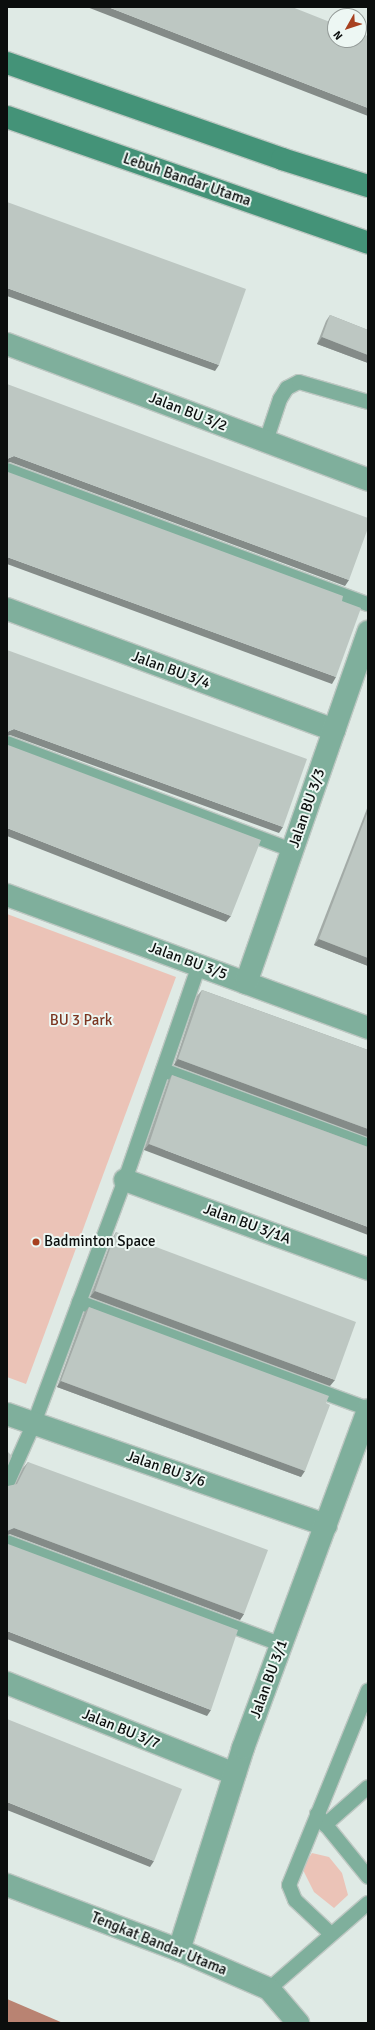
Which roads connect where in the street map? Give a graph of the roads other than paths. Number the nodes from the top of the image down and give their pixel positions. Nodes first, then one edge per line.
1 (7, 63) edge
2 (7, 117) edge
3 (368, 186) edge
4 (368, 243) edge
5 (7, 344) edge
6 (368, 402) edge
7 (266, 441) junction
8 (7, 470) edge
9 (368, 480) edge
10 (368, 604) edge
11 (7, 609) edge
12 (368, 632) edge
13 (334, 730) junction
14 (7, 742) edge
15 (292, 850) junction
16 (7, 895) edge
17 (199, 965) junction
18 (246, 983) junction
19 (366, 1023) edge
20 (163, 1070) junction
21 (368, 1146) edge
22 (125, 1180) junction
23 (368, 1269) edge
24 (79, 1302) junction
25 (368, 1410) edge
26 (7, 1414) edge
27 (34, 1423) junction
28 (7, 1484) edge
29 (326, 1525) junction
30 (7, 1542) edge
31 (282, 1645) junction
32 (7, 1683) edge
33 (368, 1690) edge
34 (235, 1774) junction
35 (368, 1787) edge
36 (321, 1819) junction
37 (368, 1877) edge
38 (7, 1885) edge
39 (368, 1903) edge
40 (330, 1933) junction
41 (179, 1950) junction
42 (269, 1989) junction
43 (298, 2023) edge

1 - 3 main road
2 - 4 main road, Lebuh Bandar Utama
5 - 7 street, Jalan BU 3/2
6 - 7 lane
7 - 9 street, Jalan BU 3/2
8 - 10 lane
11 - 13 street, Jalan BU 3/4
12 - 13 street, Jalan BU 3/3
13 - 15 street, Jalan BU 3/3
14 - 15 lane
15 - 18 street, Jalan BU 3/3
16 - 17 street, Jalan BU 3/5
17 - 18 street, Jalan BU 3/5
17 - 20 lane
18 - 19 street, Jalan BU 3/5
20 - 21 lane
20 - 22 lane
22 - 23 street, Jalan BU 3/1A
22 - 24 lane
24 - 25 lane
24 - 27 lane
25 - 29 street, Jalan BU 3/1
26 - 27 street, Jalan BU 3/6
27 - 28 lane
27 - 29 street, Jalan BU 3/6
29 - 31 street, Jalan BU 3/1
30 - 31 lane
31 - 34 street, Jalan BU 3/1
32 - 34 street, Jalan BU 3/7
33 - 36 lane
34 - 41 street, Jalan BU 3/1
35 - 36 lane
36 - 37 lane
36 - 40 lane
38 - 41 street, Tengkat Bandar Utama
39 - 40 lane
40 - 42 lane
41 - 42 street, Tengkat Bandar Utama
42 - 43 street, Tengkat Bandar Utama

